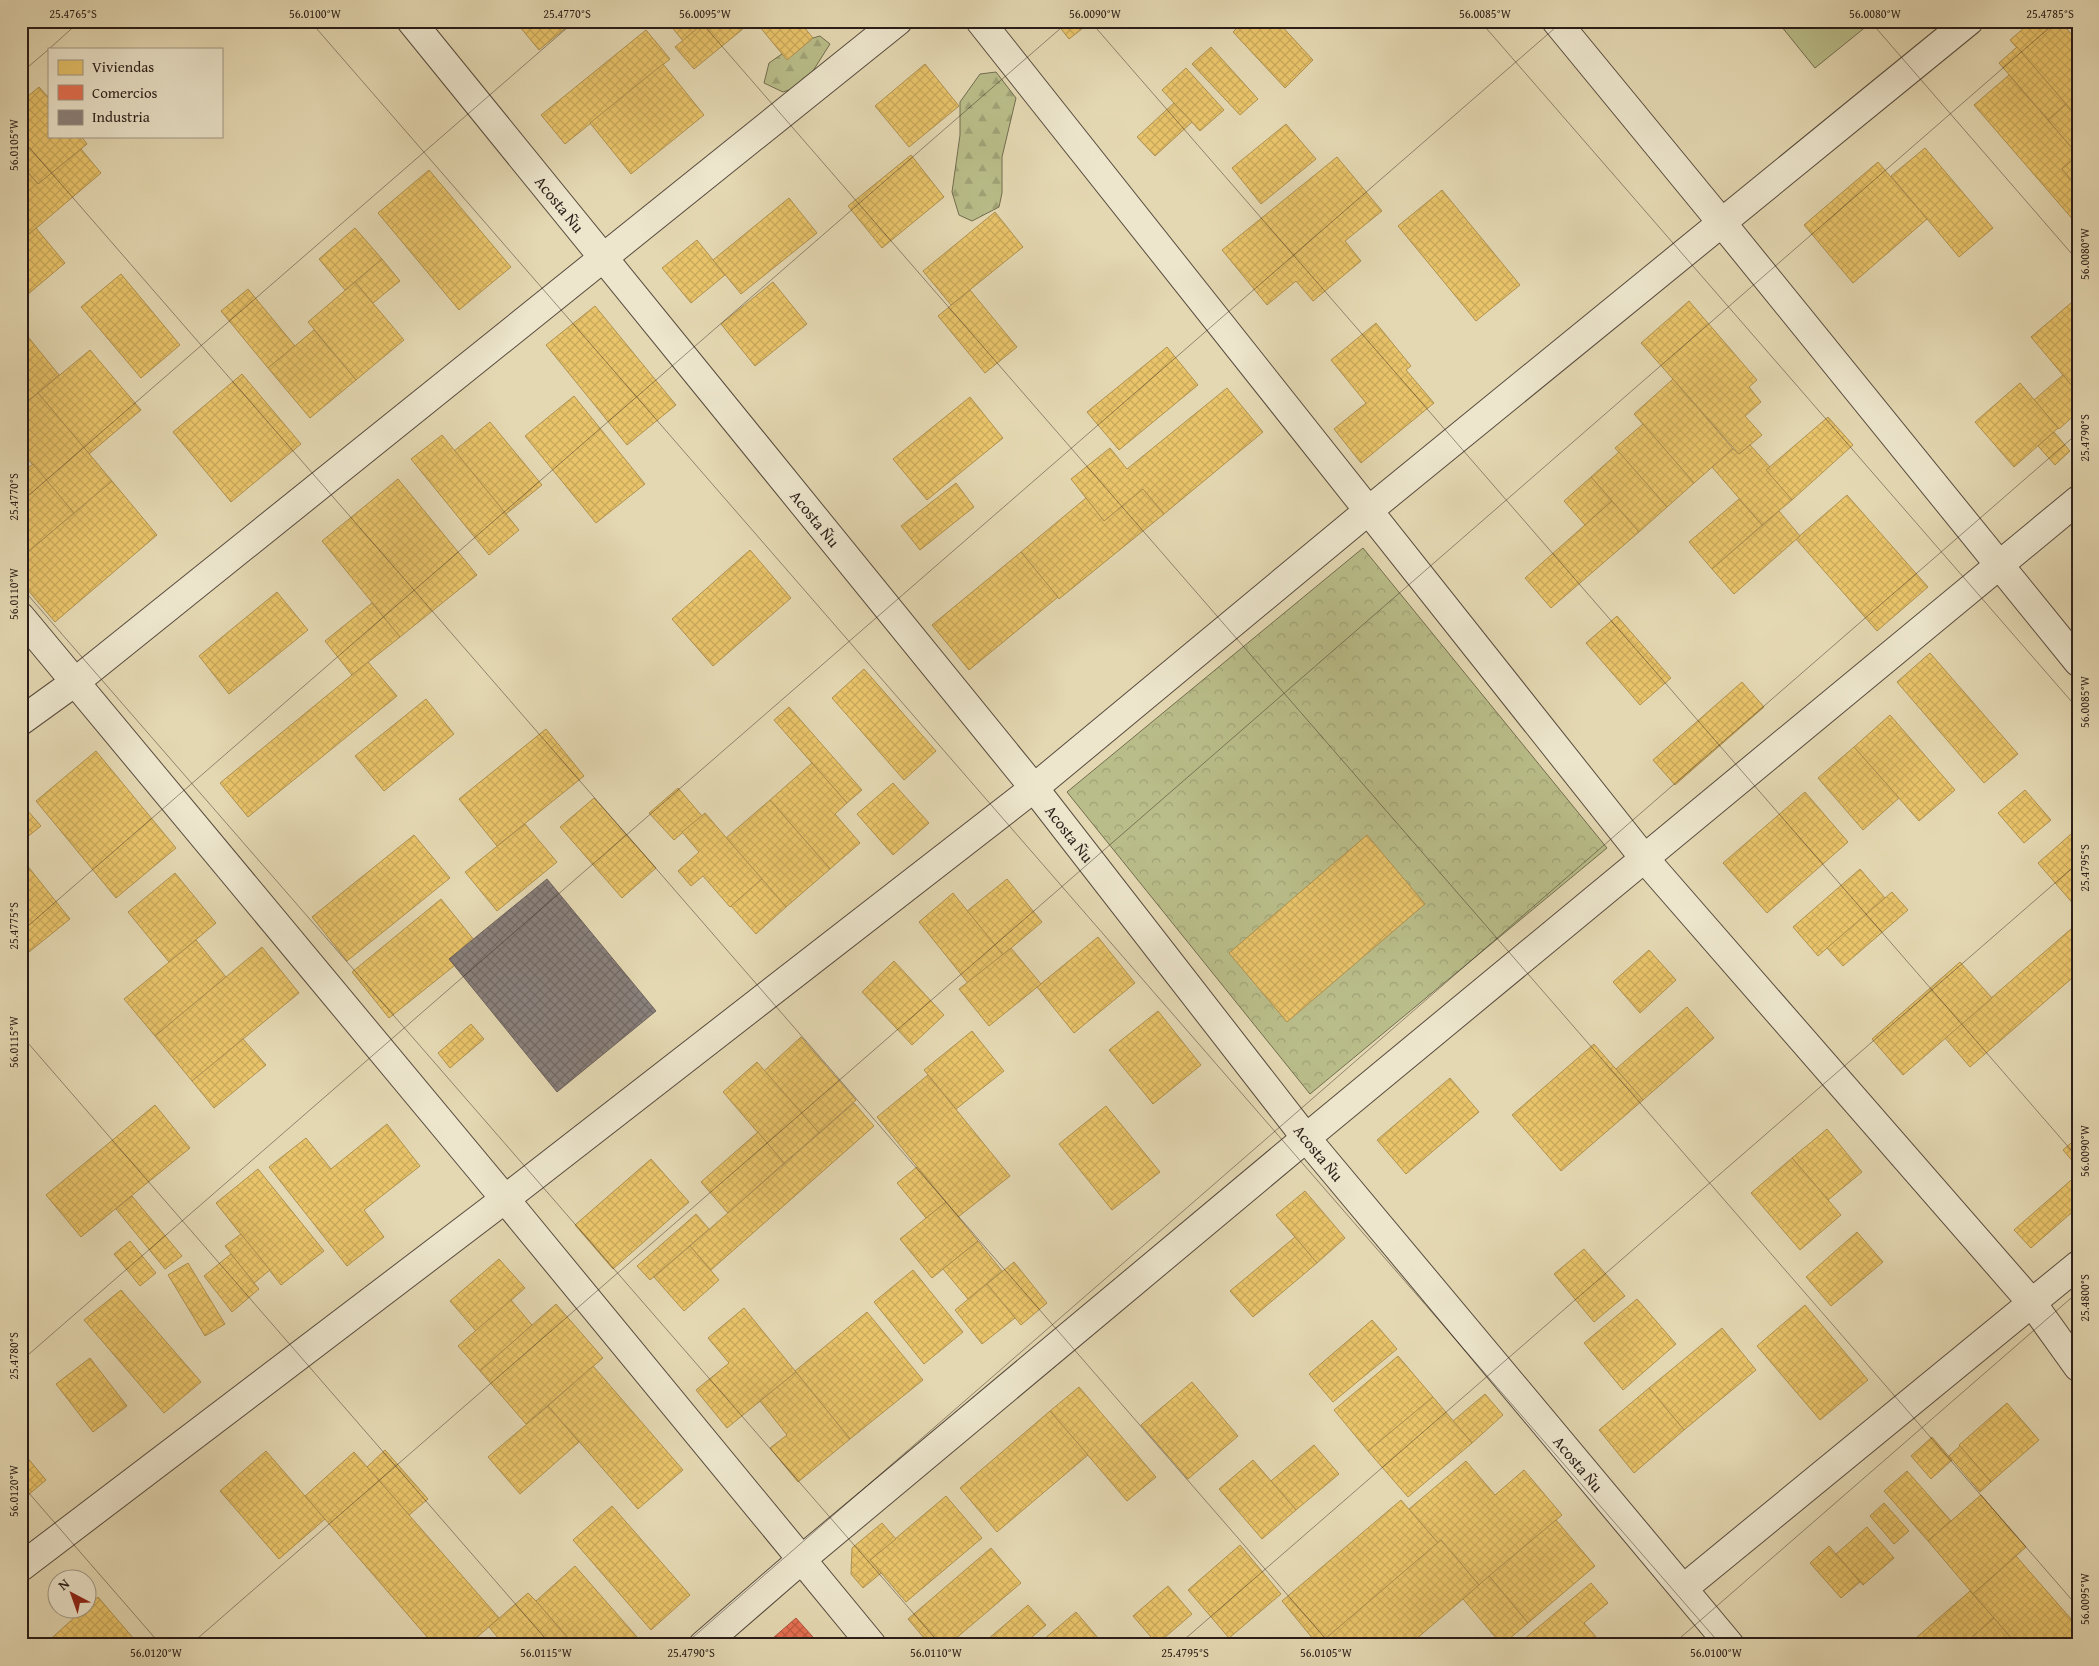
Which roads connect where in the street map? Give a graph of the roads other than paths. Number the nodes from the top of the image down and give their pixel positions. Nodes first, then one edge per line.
1 (411, 21) edge
2 (898, 21) edge
3 (980, 21) edge
4 (1556, 21) edge
5 (1969, 21) edge
6 (1722, 223) junction
7 (602, 257) junction
8 (2078, 500) edge
9 (1368, 511) junction
10 (2000, 564) junction
11 (21, 617) edge
12 (2078, 662) edge
13 (75, 682) junction
14 (21, 721) edge
15 (1034, 788) junction
16 (1644, 858) junction
17 (1306, 1138) junction
18 (505, 1199) junction
19 (2078, 1265) edge
20 (2032, 1303) junction
21 (2078, 1367) edge
22 (801, 1560) junction
23 (21, 1567) edge
24 (1684, 1588) junction
25 (703, 1645) edge
26 (872, 1645) edge
27 (1730, 1645) edge

1 - 7 street, Acosta Ñu
2 - 7 street
3 - 9 street
4 - 6 street
5 - 6 street
6 - 9 street
6 - 10 street
7 - 13 street
7 - 15 street, Acosta Ñu
8 - 10 street
9 - 15 street
9 - 16 street
10 - 12 street
10 - 16 street
11 - 13 street
13 - 14 street
13 - 18 street
15 - 17 street, Acosta Ñu
15 - 18 street
16 - 17 street
16 - 20 street
17 - 22 street
17 - 24 street, Acosta Ñu
18 - 22 street
18 - 23 street
19 - 20 street
20 - 21 street
20 - 24 street
22 - 25 street
22 - 26 street
24 - 27 street, Acosta Ñu

